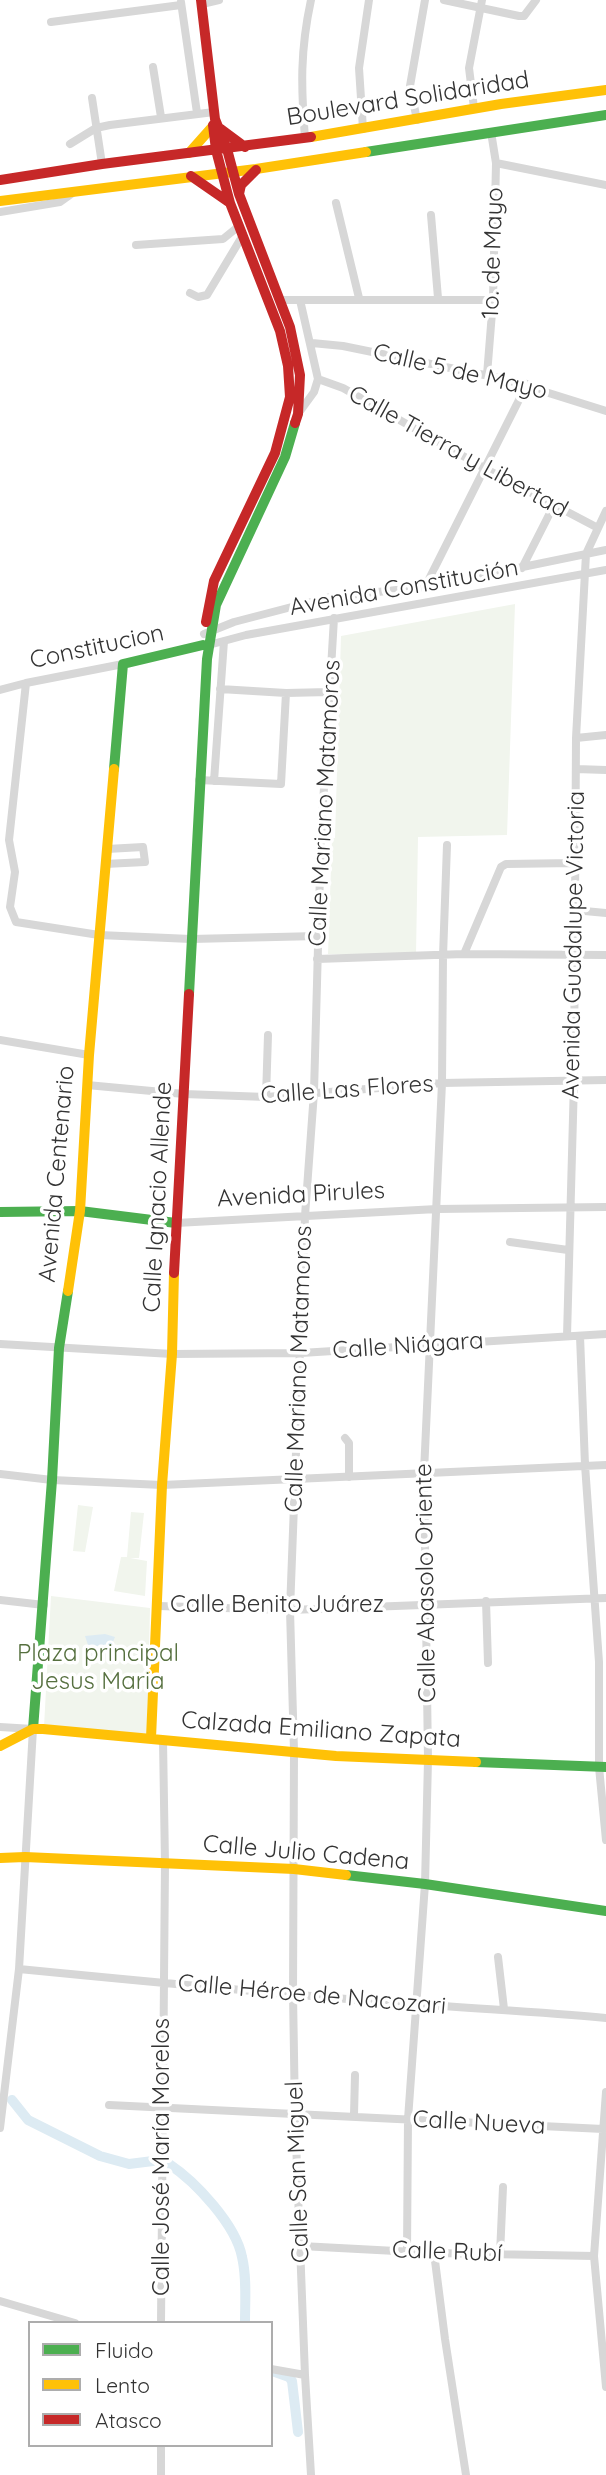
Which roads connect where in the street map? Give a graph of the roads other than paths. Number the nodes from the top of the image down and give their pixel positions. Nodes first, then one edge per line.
1 (219, 0) edge
2 (311, 0) edge
3 (369, 0) edge
4 (425, 0) edge
5 (444, 0) edge
6 (536, 0) edge
7 (201, 2) edge
8 (181, 3) edge
9 (481, 5) edge
10 (51, 22) dead end
11 (153, 66) dead end
12 (606, 90) edge
13 (92, 98) dead end
14 (474, 108) junction
15 (197, 113) junction
16 (606, 114) edge
17 (161, 117) junction
18 (417, 120) junction
19 (215, 121) junction
20 (96, 128) junction
21 (363, 129) junction
22 (491, 132) junction
23 (305, 138) junction
24 (70, 145) dead end
25 (245, 146) junction
26 (221, 149) junction
27 (189, 153) junction
28 (495, 163) junction
29 (102, 164) junction
30 (256, 169) junction
31 (227, 173) junction
32 (190, 176) junction
33 (0, 180) edge
34 (606, 185) edge
35 (74, 192) junction
36 (234, 198) junction
37 (0, 201) edge
38 (337, 203) dead end
39 (0, 212) edge
40 (431, 215) dead end
41 (241, 230) junction
42 (136, 245) dead end
43 (190, 293) dead end
44 (359, 298) junction
45 (438, 298) junction
46 (280, 300) junction
47 (300, 300) junction
48 (493, 300) junction
49 (312, 343) junction
50 (487, 375) junction
51 (318, 379) junction
52 (527, 384) junction
53 (606, 411) edge
54 (298, 414) junction
55 (486, 470) junction
56 (554, 505) junction
57 (606, 511) edge
58 (597, 528) junction
59 (606, 550) edge
60 (586, 554) junction
61 (522, 568) junction
62 (606, 570) edge
63 (585, 574) junction
64 (425, 587) junction
65 (334, 618) junction
66 (207, 639) junction
67 (224, 641) junction
68 (123, 664) junction
69 (26, 683) junction
70 (220, 689) junction
71 (0, 690) edge
72 (329, 692) junction
73 (286, 693) junction
74 (606, 735) edge
75 (576, 738) junction
76 (576, 769) junction
77 (606, 770) edge
78 (200, 780) junction
79 (214, 781) junction
80 (447, 845) dead end
81 (107, 849) junction
82 (574, 863) junction
83 (105, 864) junction
84 (574, 910) junction
85 (606, 913) edge
86 (99, 935) junction
87 (318, 936) junction
88 (191, 939) junction
89 (464, 954) junction
90 (574, 954) junction
91 (606, 955) edge
92 (443, 956) junction
93 (317, 959) junction
94 (268, 1034) dead end
95 (0, 1040) edge
96 (89, 1055) junction
97 (606, 1080) edge
98 (574, 1081) junction
99 (442, 1083) junction
100 (87, 1086) junction
101 (314, 1092) junction
102 (184, 1094) junction
103 (266, 1097) junction
104 (606, 1207) edge
105 (569, 1208) junction
106 (437, 1209) junction
107 (80, 1211) junction
108 (0, 1212) edge
109 (305, 1216) junction
110 (176, 1223) junction
111 (510, 1242) dead end
112 (568, 1250) junction
113 (606, 1334) edge
114 (566, 1336) junction
115 (580, 1336) junction
116 (0, 1344) edge
117 (428, 1344) junction
118 (59, 1348) junction
119 (301, 1353) junction
120 (172, 1354) junction
121 (345, 1437) dead end
122 (585, 1465) junction
123 (606, 1465) edge
124 (424, 1472) junction
125 (0, 1474) edge
126 (349, 1477) junction
127 (295, 1479) junction
128 (52, 1480) junction
129 (162, 1485) junction
130 (596, 1598) junction
131 (606, 1598) edge
132 (0, 1600) edge
133 (486, 1601) junction
134 (426, 1603) junction
135 (44, 1605) junction
136 (158, 1606) junction
137 (290, 1610) junction
138 (488, 1662) dead end
139 (603, 1662) edge
140 (0, 1727) edge
141 (33, 1729) junction
142 (157, 1739) junction
143 (0, 1746) edge
144 (294, 1751) junction
145 (428, 1760) junction
146 (602, 1767) edge
147 (606, 1840) edge
148 (25, 1857) junction
149 (0, 1858) edge
150 (165, 1864) junction
151 (294, 1869) junction
152 (425, 1884) junction
153 (606, 1911) edge
154 (498, 1956) dead end
155 (19, 1969) junction
156 (163, 1983) junction
157 (293, 1994) junction
158 (417, 2004) junction
159 (504, 2008) junction
160 (606, 2018) edge
161 (355, 2075) dead end
162 (606, 2095) edge
163 (109, 2105) dead end
164 (164, 2109) junction
165 (295, 2115) junction
166 (354, 2115) junction
167 (408, 2119) junction
168 (0, 2128) edge
169 (603, 2129) junction
170 (503, 2187) dead end
171 (596, 2223) junction
172 (606, 2224) edge
173 (301, 2246) junction
174 (407, 2252) junction
175 (434, 2253) junction
176 (500, 2254) junction
177 (594, 2256) junction
178 (0, 2301) edge
179 (602, 2312) edge
180 (68, 2321) edge
181 (161, 2321) edge
182 (273, 2368) edge
183 (305, 2375) junction
184 (605, 2377) edge
185 (606, 2387) edge
186 (161, 2447) edge
187 (161, 2475) edge
188 (311, 2475) edge
189 (466, 2475) edge

1 - 7 street
2 - 23 street
3 - 21 street
4 - 18 street
5 - 9 street
6 - 9 street
7 - 19 street
8 - 10 street
8 - 15 street
9 - 14 street
11 - 17 street
12 - 14 street, Boulevard Solidaridad
13 - 20 street
14 - 18 street, Boulevard Solidaridad
15 - 17 street
15 - 19 street
16 - 22 street, Boulevard Solidaridad
17 - 20 street
18 - 21 street, Boulevard Solidaridad
19 - 25 street
19 - 26 street
19 - 27 street
20 - 24 street
20 - 29 street
21 - 23 street, Boulevard Solidaridad
22 - 28 street, 1o. de Mayo
22 - 30 street, Boulevard Solidaridad
23 - 25 street, Boulevard Solidaridad
25 - 26 street, Boulevard Solidaridad
26 - 27 street, Boulevard Solidaridad
26 - 31 street
27 - 29 street, Boulevard Solidaridad
28 - 34 street
28 - 48 street, 1o. de Mayo
29 - 33 street, Boulevard Solidaridad
30 - 31 street, Boulevard Solidaridad
30 - 36 street
31 - 32 street, Boulevard Solidaridad
31 - 36 street
32 - 35 street, Boulevard Solidaridad
32 - 36 street
35 - 37 street, Boulevard Solidaridad
35 - 39 street
36 - 41 street
36 - 46 street
38 - 44 street
40 - 45 street
41 - 42 street
41 - 43 street
41 - 66 street
44 - 45 street
44 - 47 street
45 - 48 street
46 - 47 street
46 - 54 street
47 - 49 street
48 - 50 street, 1o. de Mayo
49 - 50 street, Calle 5 de Mayo
49 - 51 street
50 - 52 street, Calle 5 de Mayo
51 - 54 street
51 - 55 street, Calle Tierra y Libertad
52 - 53 street, Calle 5 de Mayo
52 - 55 street
54 - 66 street
55 - 56 street, Calle Tierra y Libertad
55 - 64 street
56 - 58 street, Calle Tierra y Libertad
56 - 61 street
57 - 58 street
58 - 60 street
59 - 60 street, Avenida Constitución
60 - 61 street, Avenida Constitución
60 - 63 street, Avenida Guadalupe Victoria
61 - 64 street, Avenida Constitución
62 - 63 street, Avenida Constitución
63 - 65 street, Avenida Constitución
63 - 75 street, Avenida Guadalupe Victoria
64 - 66 street, Avenida Constitución
65 - 67 street, Avenida Constitución
65 - 72 street, Calle Mariano Matamoros
66 - 67 street, Avenida Constitución
66 - 68 street, Constitucion
66 - 78 street, Calle Ignacio Allende
67 - 70 street
68 - 69 street, Constitucion
68 - 81 street, Avenida Centenario
69 - 71 street, Constitucion
69 - 86 street
70 - 73 street
70 - 79 street
72 - 73 street
72 - 87 street, Calle Mariano Matamoros
73 - 79 street
74 - 75 street
75 - 76 street, Avenida Guadalupe Victoria
76 - 77 street
76 - 82 street, Avenida Guadalupe Victoria
78 - 79 street
78 - 88 street, Calle Ignacio Allende
80 - 92 street, Calle Abasolo Oriente
81 - 83 street, Avenida Centenario
81 - 83 street
82 - 84 street, Avenida Guadalupe Victoria
82 - 89 street
83 - 86 street, Avenida Centenario
84 - 85 street
84 - 90 street, Avenida Guadalupe Victoria
86 - 88 street
86 - 96 street, Avenida Centenario
87 - 88 street
87 - 93 street, Calle Mariano Matamoros
88 - 102 street, Calle Ignacio Allende
89 - 90 street
89 - 92 street
90 - 91 street
90 - 98 street, Avenida Guadalupe Victoria
92 - 93 street
92 - 99 street, Calle Abasolo Oriente
93 - 101 street, Calle Mariano Matamoros
94 - 103 street
95 - 96 street
96 - 100 street, Avenida Centenario
97 - 98 street, Calle Las Flores
98 - 99 street, Calle Las Flores
98 - 105 street, Avenida Guadalupe Victoria
99 - 101 street, Calle Las Flores
99 - 106 street, Calle Abasolo Oriente
100 - 102 street, Calle Las Flores
100 - 107 street, Avenida Centenario
101 - 103 street, Calle Las Flores
101 - 109 street, Calle Mariano Matamoros
102 - 103 street, Calle Las Flores
102 - 110 street, Calle Ignacio Allende
104 - 105 street, Avenida Pirules
105 - 106 street, Avenida Pirules
105 - 112 street, Avenida Guadalupe Victoria
106 - 109 street, Avenida Pirules
106 - 117 street, Calle Abasolo Oriente
107 - 108 street, Avenida Pirules
107 - 110 street, Avenida Pirules
107 - 118 street, Avenida Centenario
109 - 110 street, Avenida Pirules
109 - 119 street, Calle Mariano Matamoros
110 - 120 street, Calle Ignacio Allende
111 - 112 street
112 - 114 street, Avenida Guadalupe Victoria
113 - 115 street, Calle Niágara
114 - 115 street, Calle Niágara
114 - 117 street, Calle Niágara
115 - 122 street
116 - 118 street, Calle Niágara
117 - 119 street, Calle Niágara
117 - 124 street, Calle Abasolo Oriente
118 - 120 street, Calle Niágara
118 - 128 street, Avenida Centenario
119 - 120 street, Calle Niágara
119 - 127 street, Calle Mariano Matamoros
120 - 129 street, Calle Ignacio Allende
121 - 126 street
122 - 123 street
122 - 124 street
122 - 130 street
124 - 126 street
124 - 134 street, Calle Abasolo Oriente
125 - 128 street
126 - 127 street
127 - 129 street
127 - 137 street, Calle Mariano Matamoros
128 - 129 street
128 - 135 street, Avenida Centenario
129 - 136 street, Calle Ignacio Allende
130 - 131 street, Calle Benito Juárez
130 - 133 street, Calle Benito Juárez
130 - 139 street
132 - 135 street
133 - 134 street, Calle Benito Juárez
133 - 138 street
134 - 137 street, Calle Benito Juárez
134 - 145 street, Calle Abasolo Oriente
135 - 141 street, Avenida Centenario
136 - 137 street, Calle Benito Juárez
136 - 142 street, Calle Ignacio Allende
137 - 144 street, Calle Mariano Matamoros
139 - 146 street
140 - 141 street
141 - 142 street, Calzada Emiliano Zapata
141 - 143 street
141 - 148 street
142 - 144 street, Calzada Emiliano Zapata
142 - 150 street, Calle José María Morelos
144 - 145 street, Calzada Emiliano Zapata
144 - 151 street, Calle Mariano Matamoros
145 - 146 street, Calzada Emiliano Zapata
145 - 152 street, Calle Abasolo Oriente
146 - 147 street
148 - 149 street, Calle Julio Cadena
148 - 150 street, Calle Julio Cadena
148 - 155 street
150 - 151 street, Calle Julio Cadena
150 - 156 street, Calle José María Morelos
151 - 152 street, Calle Julio Cadena
151 - 157 street, Calle San Miguel
152 - 153 street, Calle Julio Cadena
152 - 158 street, Calle Abasolo Oriente
154 - 159 street
155 - 156 street, Calle Héroe de Nacozari
155 - 168 street
156 - 157 street, Calle Héroe de Nacozari
156 - 164 street, Calle José María Morelos
157 - 158 street, Calle Héroe de Nacozari
157 - 165 street, Calle San Miguel
158 - 159 street, Calle Héroe de Nacozari
158 - 167 street, Calle Abasolo Oriente
159 - 160 street, Calle Héroe de Nacozari
161 - 166 street
162 - 169 street
163 - 164 street, Calle Nueva
164 - 165 street, Calle Nueva
164 - 181 street, Calle José María Morelos
165 - 166 street, Calle Nueva
165 - 173 street, Calle San Miguel
166 - 167 street, Calle Nueva
167 - 169 street, Calle Nueva
167 - 174 street, Calle Abasolo Oriente
169 - 171 street
170 - 176 street
171 - 172 street
171 - 177 street
173 - 174 street, Calle Rubí
173 - 183 street, Calle San Miguel
174 - 175 street, Calle Rubí
175 - 176 street, Calle Rubí
175 - 189 street
176 - 177 street, Calle Rubí
177 - 179 street
178 - 180 street
179 - 184 street
182 - 183 street
183 - 188 street, Calle San Miguel
184 - 185 street
186 - 187 street

